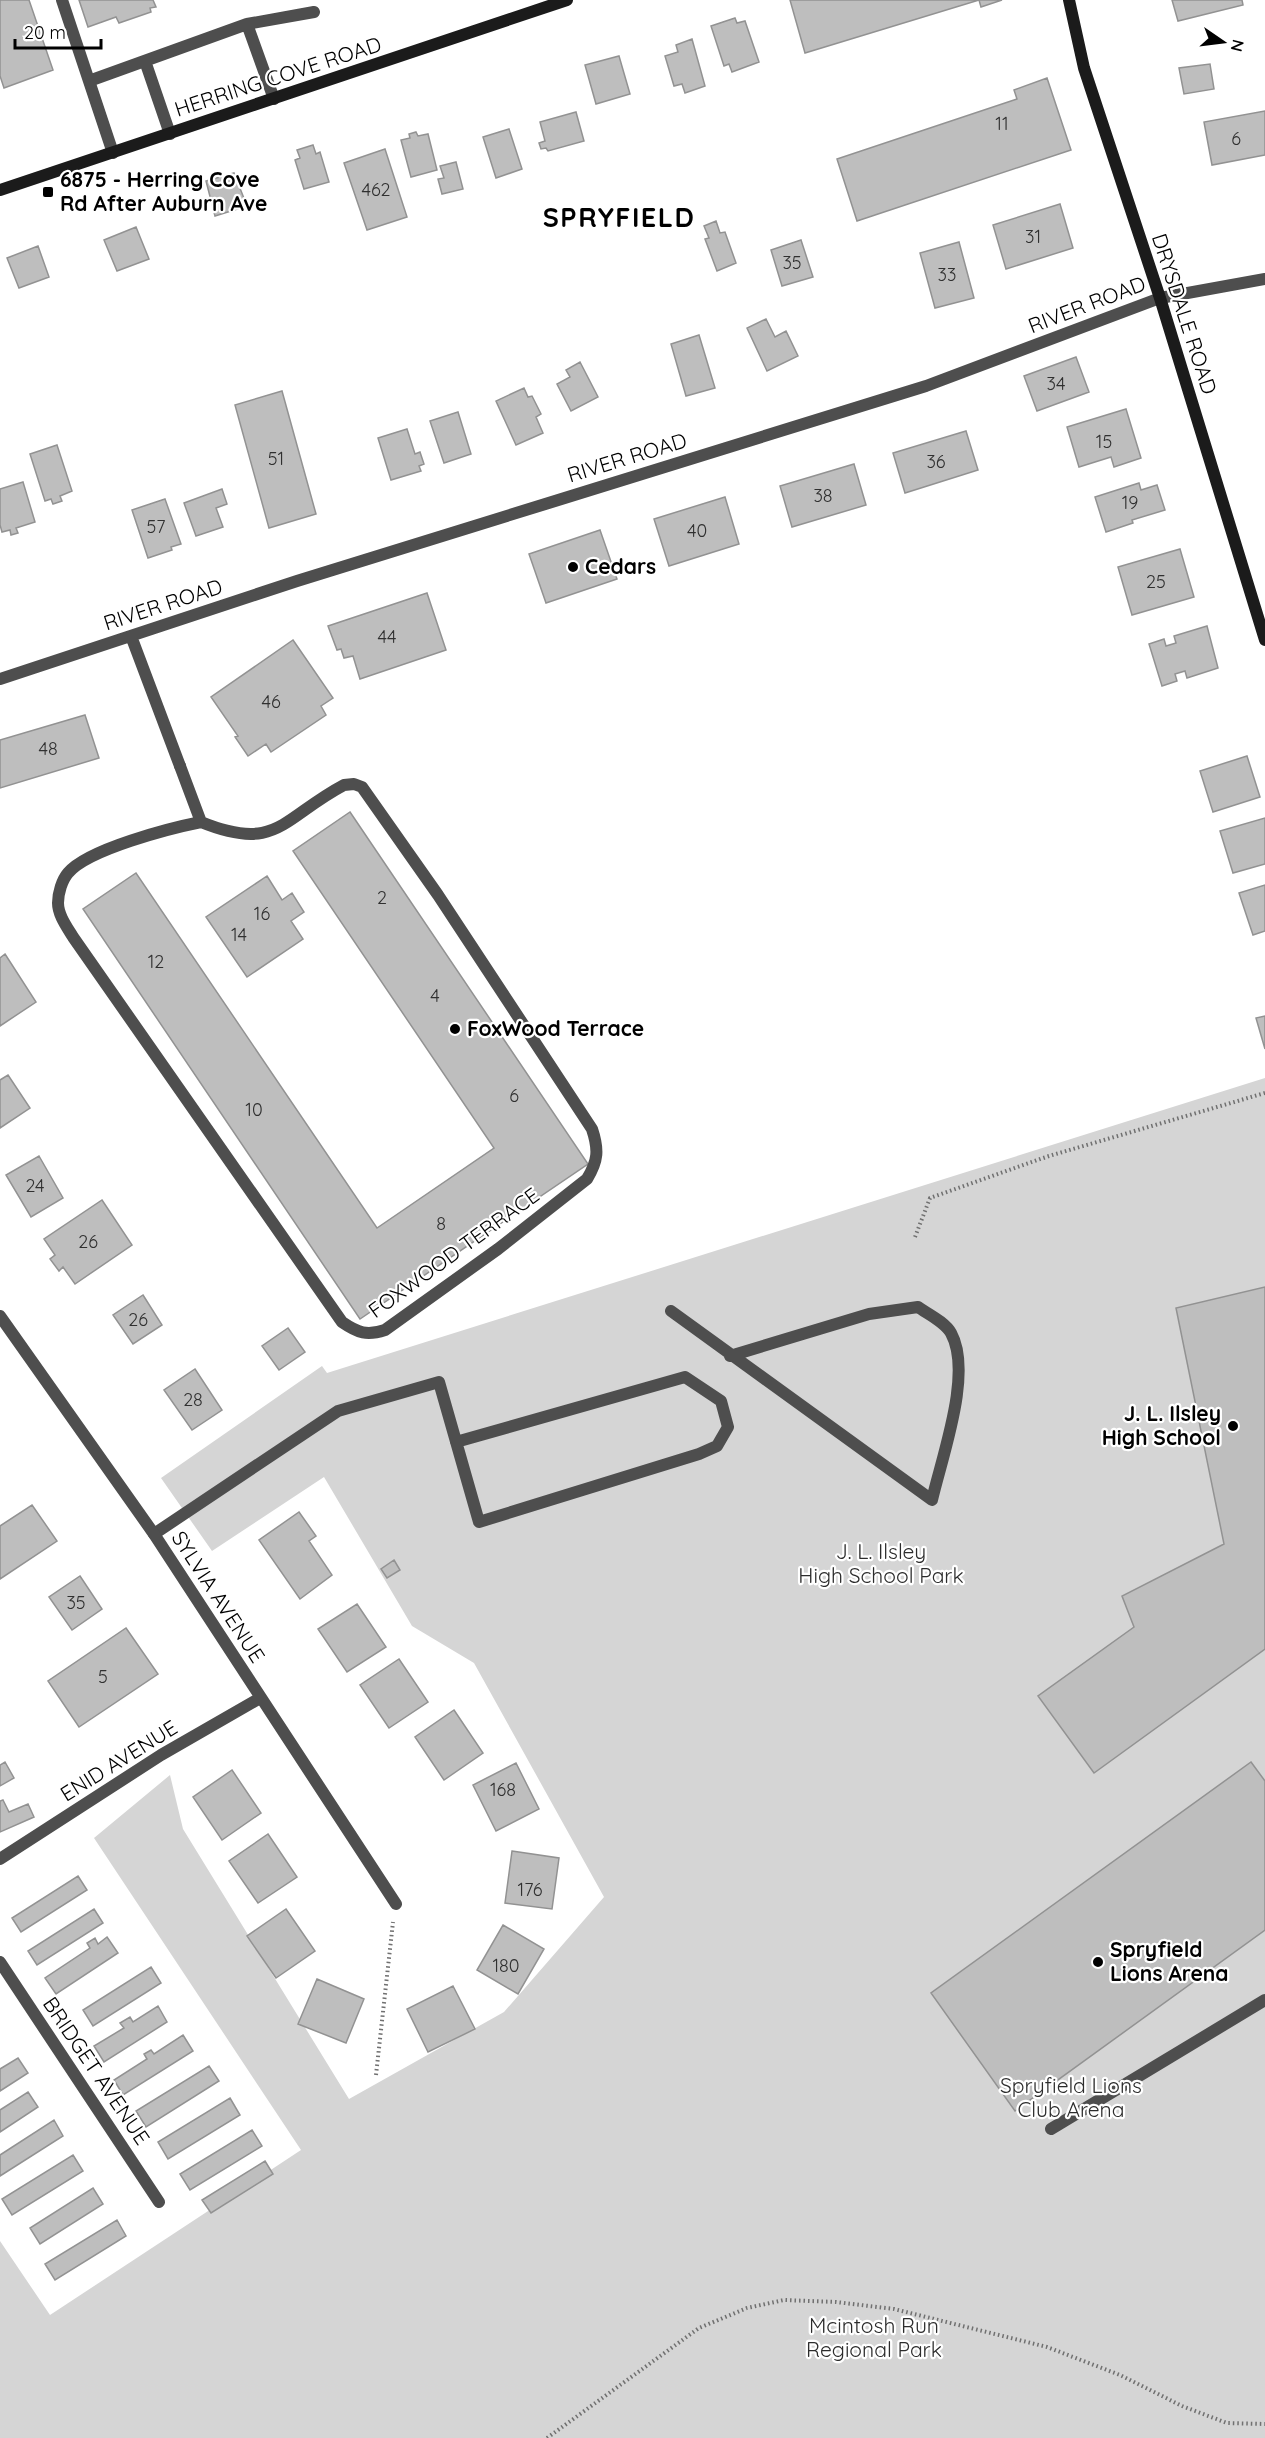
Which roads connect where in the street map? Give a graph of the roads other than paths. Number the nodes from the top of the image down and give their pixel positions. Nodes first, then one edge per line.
1 (62, 0) edge
2 (567, 0) edge
3 (1069, 0) edge
4 (314, 12) dead end
5 (247, 24) junction
6 (145, 61) junction
7 (89, 81) junction
8 (274, 99) junction
9 (170, 134) junction
10 (113, 153) junction
11 (0, 190) edge
12 (1265, 279) edge
13 (1160, 298) junction
14 (131, 636) junction
15 (1265, 640) edge
16 (0, 679) edge
17 (201, 822) junction
18 (671, 1311) dead end
19 (0, 1316) edge
20 (730, 1356) junction
21 (456, 1442) junction
22 (154, 1534) junction
23 (260, 1698) junction
24 (0, 1859) edge
25 (396, 1904) road end
26 (0, 1962) edge
27 (1265, 2000) edge
28 (1051, 2129) dead end
29 (159, 2202) dead end

1 - 7 street
2 - 8 street, HERRING COVE ROAD
3 - 13 street, DRYSDALE ROAD
4 - 5 street
5 - 6 street
5 - 8 street
6 - 7 street
6 - 9 street
7 - 10 street
8 - 9 street, HERRING COVE ROAD
9 - 10 street, HERRING COVE ROAD
10 - 11 street, HERRING COVE ROAD
12 - 13 street, RIVER ROAD
13 - 14 street, RIVER ROAD
13 - 15 street, DRYSDALE ROAD
14 - 16 street, RIVER ROAD
14 - 17 street
17 - 17 street, FOXWOOD TERRACE
18 - 20 street
19 - 22 street, SYLVIA AVENUE
20 - 20 street
21 - 21 street
21 - 22 street
22 - 23 street, SYLVIA AVENUE
23 - 24 street, ENID AVENUE
23 - 25 street, SYLVIA AVENUE
26 - 29 street, BRIDGET AVENUE
27 - 28 street

